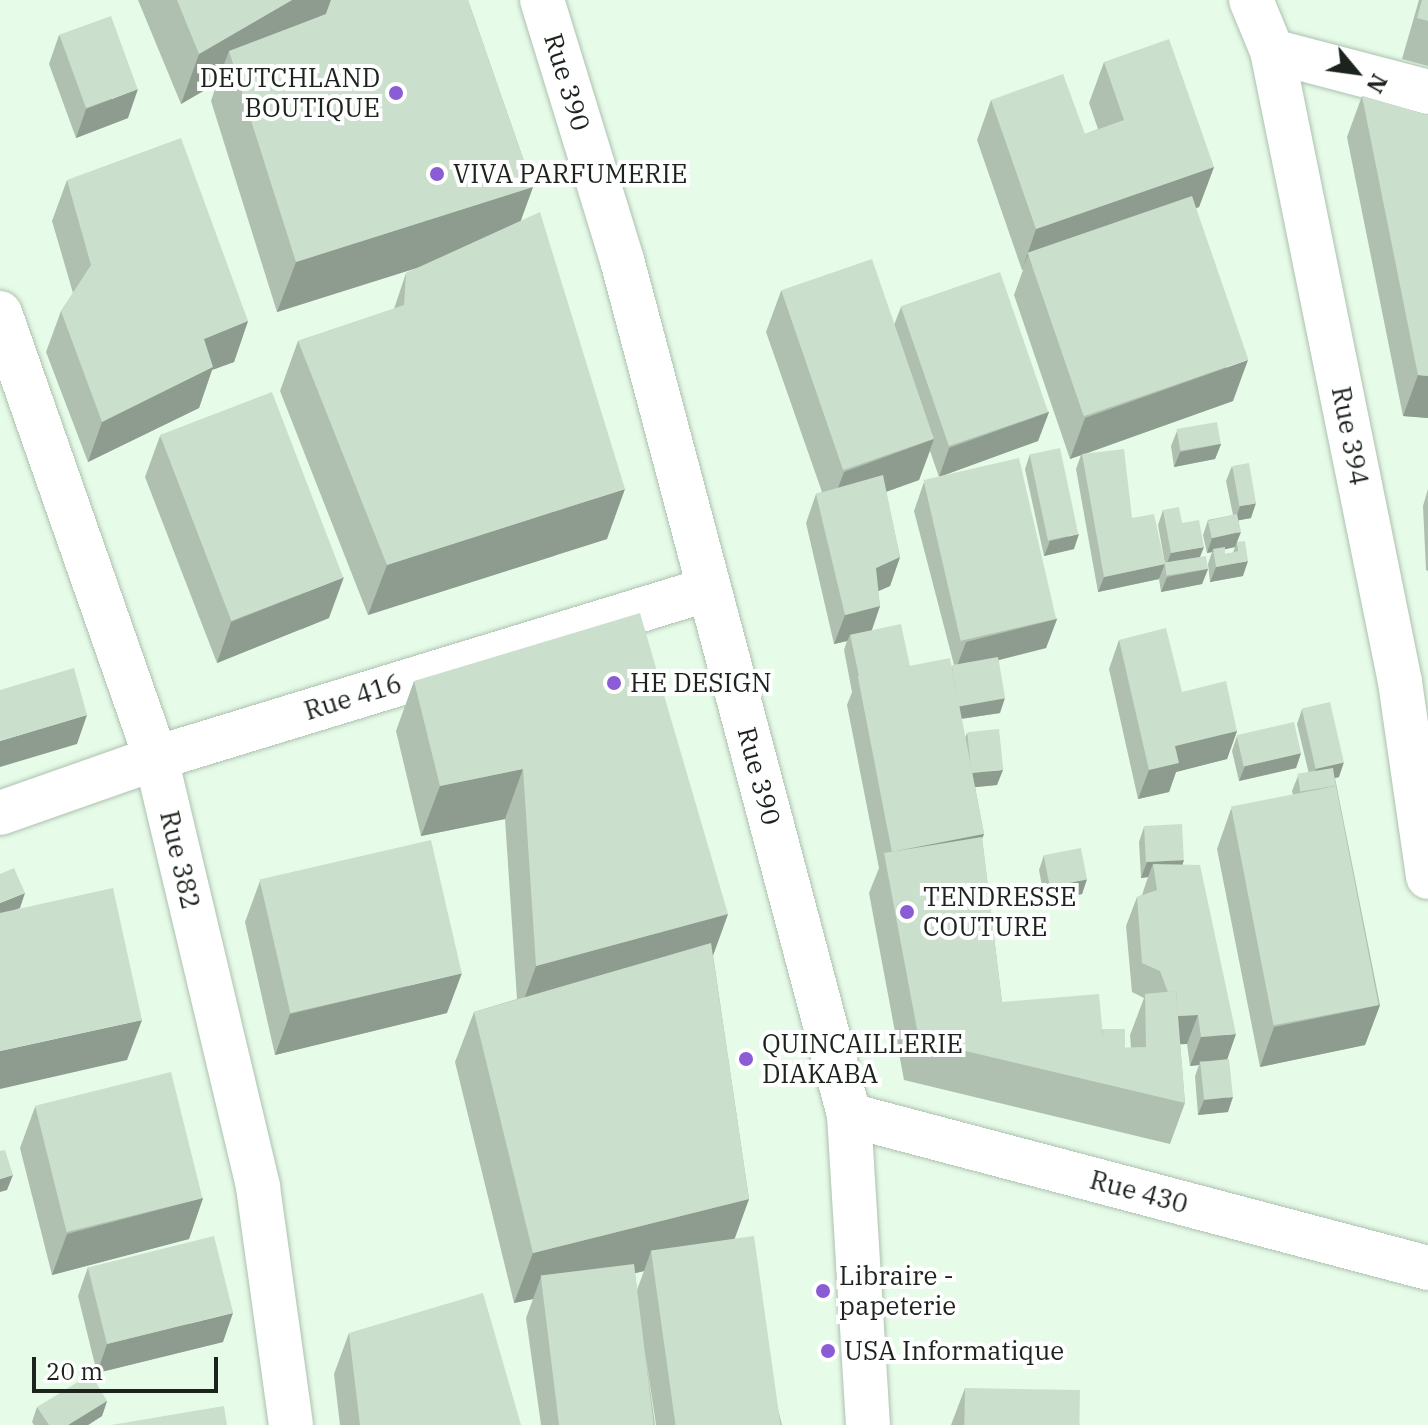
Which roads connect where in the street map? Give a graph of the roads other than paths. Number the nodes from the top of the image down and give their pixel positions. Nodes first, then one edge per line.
1 (542, 0) edge
2 (1251, 0) edge
3 (1272, 51) junction
4 (1428, 92) edge
5 (0, 313) edge
6 (709, 589) junction
7 (1414, 686) edge
8 (156, 758) junction
9 (0, 813) edge
10 (1428, 877) edge
11 (849, 1115) junction
12 (1428, 1268) edge
13 (291, 1425) edge
14 (868, 1425) edge

1 - 6 street, Rue 390
2 - 3 street, Rue 394
3 - 4 street
3 - 7 street, Rue 394
5 - 8 street, Rue 382
6 - 8 street, Rue 416
6 - 11 street, Rue 390
7 - 10 street, Rue 394
8 - 9 street, Rue 416
8 - 13 street, Rue 382
11 - 12 street, Rue 430
11 - 14 street, Rue 390

